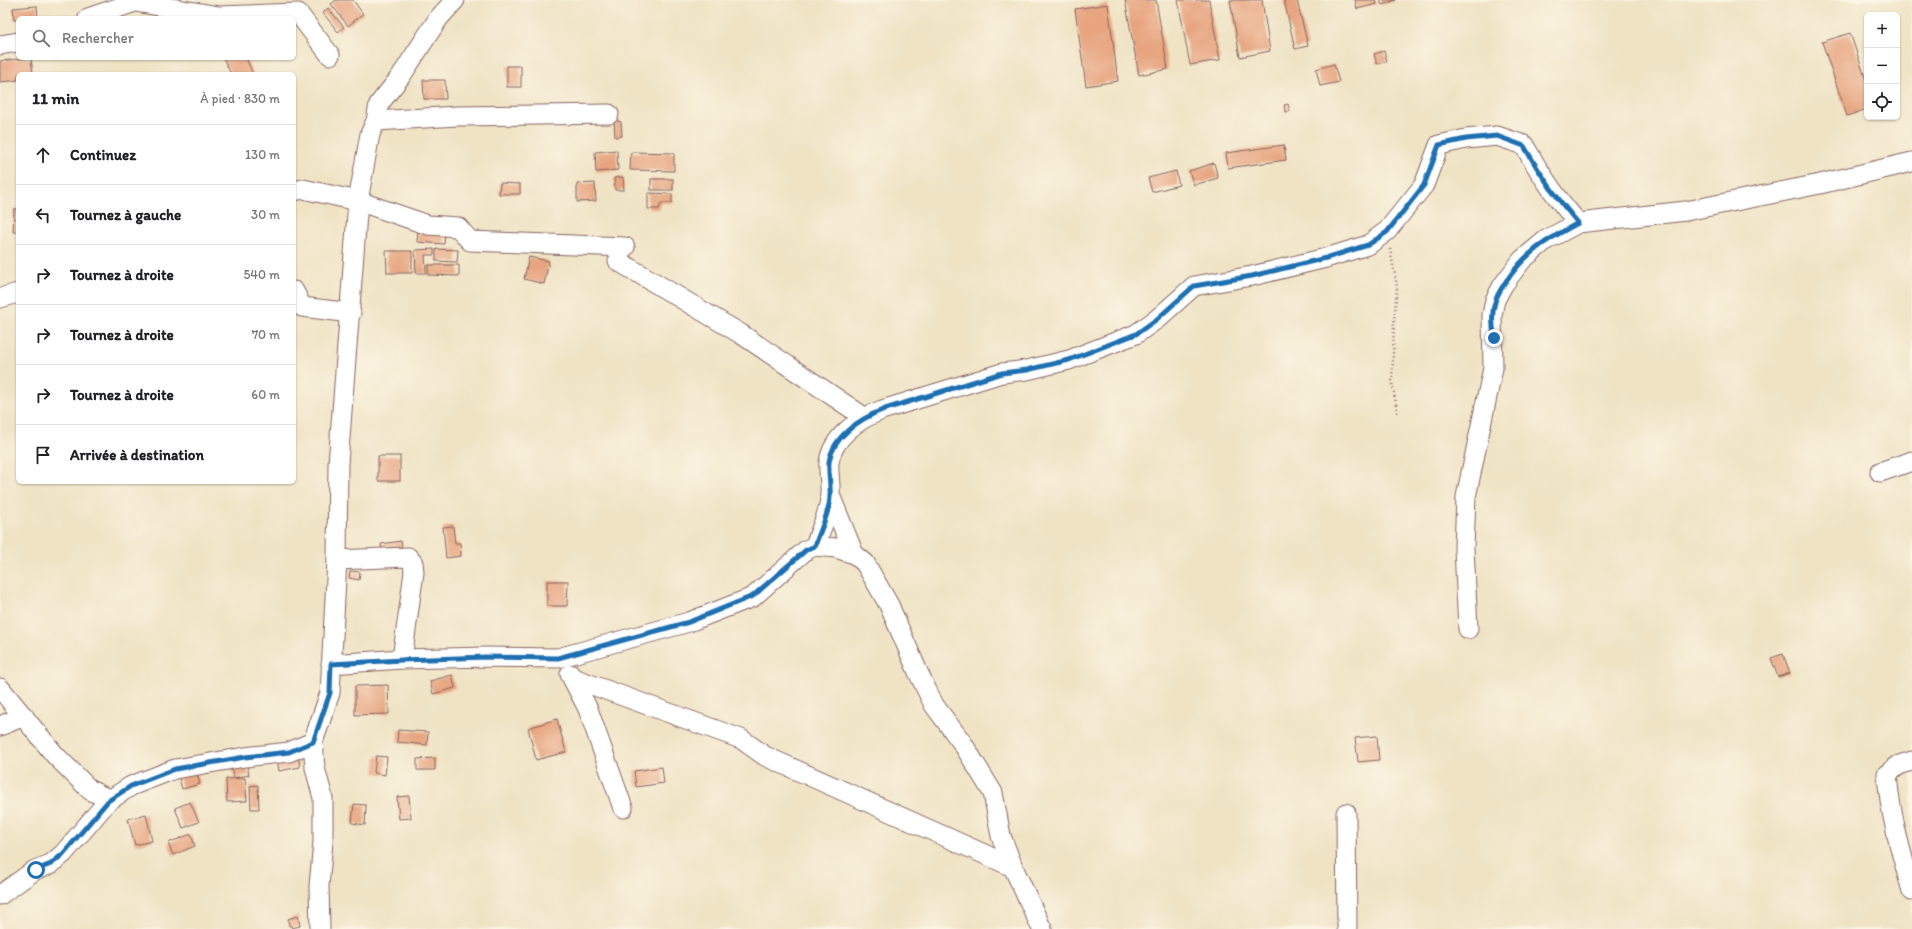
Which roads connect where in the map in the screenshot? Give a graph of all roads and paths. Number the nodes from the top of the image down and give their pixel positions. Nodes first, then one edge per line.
1 (455, 0) edge
2 (94, 16) edge
3 (220, 16) edge
4 (220, 16) edge
5 (16, 42) edge
6 (0, 45) edge
7 (330, 55) dead end
8 (609, 114) dead end
9 (376, 121) junction
10 (1912, 162) edge
11 (296, 191) edge
12 (358, 201) junction
13 (1578, 223) junction
14 (1387, 232) junction
15 (16, 294) edge
16 (296, 295) edge
17 (0, 298) edge
18 (351, 313) junction
19 (1398, 415) dead end
20 (864, 417) junction
21 (1912, 461) edge
22 (1880, 472) dead end
23 (830, 495) junction
24 (815, 546) junction
25 (854, 554) junction
26 (337, 560) junction
27 (1468, 629) dead end
28 (558, 658) junction
29 (402, 660) junction
30 (331, 664) junction
31 (573, 678) junction
32 (0, 688) edge
33 (24, 716) junction
34 (0, 726) edge
35 (313, 742) junction
36 (1912, 761) edge
37 (110, 800) junction
38 (623, 808) dead end
39 (1346, 813) dead end
40 (1014, 867) junction
41 (1912, 891) edge
42 (0, 895) edge
43 (320, 929) edge
44 (1042, 929) edge
45 (1347, 929) edge

1 - 9 street
2 - 3 street
4 - 7 street
5 - 6 street
8 - 9 street
9 - 12 street
10 - 13 street
11 - 12 street
12 - 18 street
12 - 20 street
13 - 14 street
13 - 27 street
14 - 19 path
14 - 20 street
15 - 17 street
16 - 18 street
18 - 26 street
20 - 23 street
21 - 22 street
23 - 24 street
23 - 25 street
24 - 25 street
24 - 28 street
25 - 40 street
26 - 29 street
26 - 30 street
28 - 29 street
28 - 31 street
29 - 30 street
30 - 35 street
31 - 38 street
31 - 40 street
32 - 33 street
33 - 34 street
33 - 37 street
35 - 37 street
35 - 43 street
36 - 41 street
37 - 42 street
39 - 45 street
40 - 44 street

